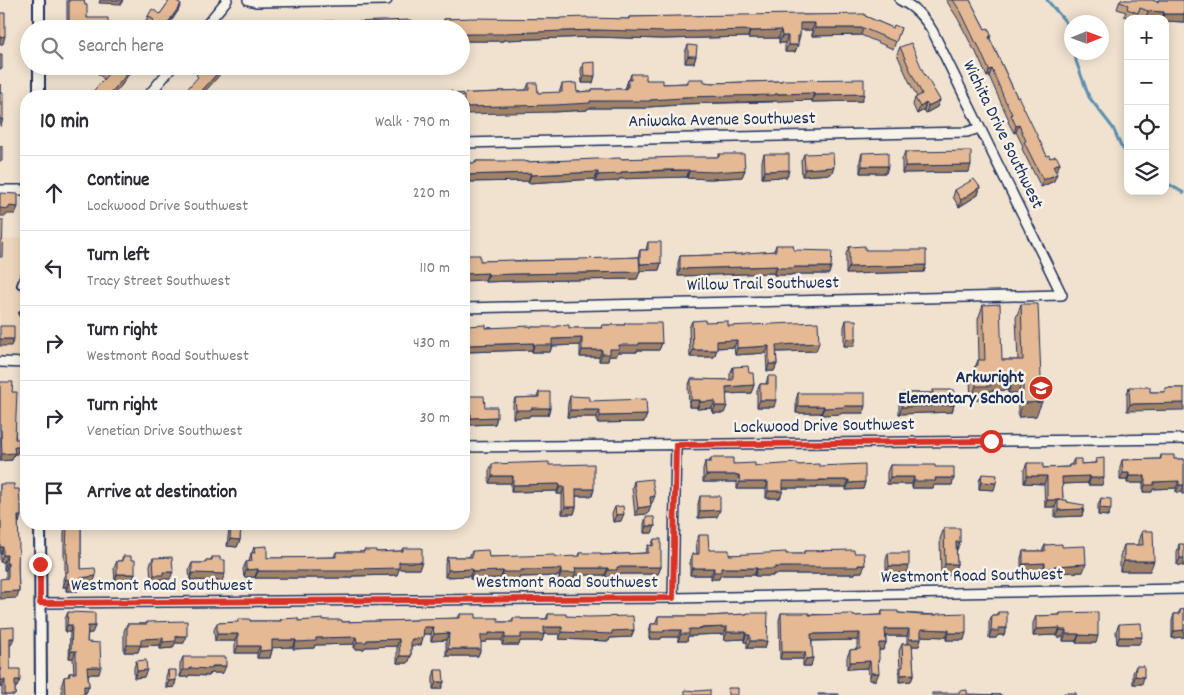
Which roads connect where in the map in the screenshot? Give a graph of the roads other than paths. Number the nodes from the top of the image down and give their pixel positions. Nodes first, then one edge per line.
1 (38, 0) edge
2 (227, 0) edge
3 (248, 0) edge
4 (386, 0) edge
5 (900, 0) edge
6 (39, 20) edge
7 (211, 20) edge
8 (39, 75) edge
9 (166, 75) edge
10 (39, 90) edge
11 (153, 90) edge
12 (980, 128) junction
13 (470, 143) edge
14 (0, 190) edge
15 (20, 190) edge
16 (1062, 294) joint
17 (470, 308) edge
18 (0, 362) edge
19 (20, 363) edge
20 (1184, 440) edge
21 (676, 445) junction
22 (470, 447) edge
23 (40, 530) edge
24 (1184, 589) edge
25 (673, 598) junction
26 (40, 603) junction
27 (41, 695) edge

1 - 6 street
2 - 7 street
3 - 4 street
5 - 12 street, Wichita Drive Southwest
8 - 10 street
9 - 11 street
12 - 13 street, Aniwaka Avenue Southwest
12 - 16 street, Wichita Drive Southwest
14 - 15 street
16 - 17 street, Willow Trail Southwest
18 - 19 street
20 - 21 street, Lockwood Drive Southwest
21 - 22 street, Lockwood Drive Southwest
21 - 25 street
23 - 26 street
24 - 25 street, Westmont Road Southwest
25 - 26 street, Westmont Road Southwest
26 - 27 street

